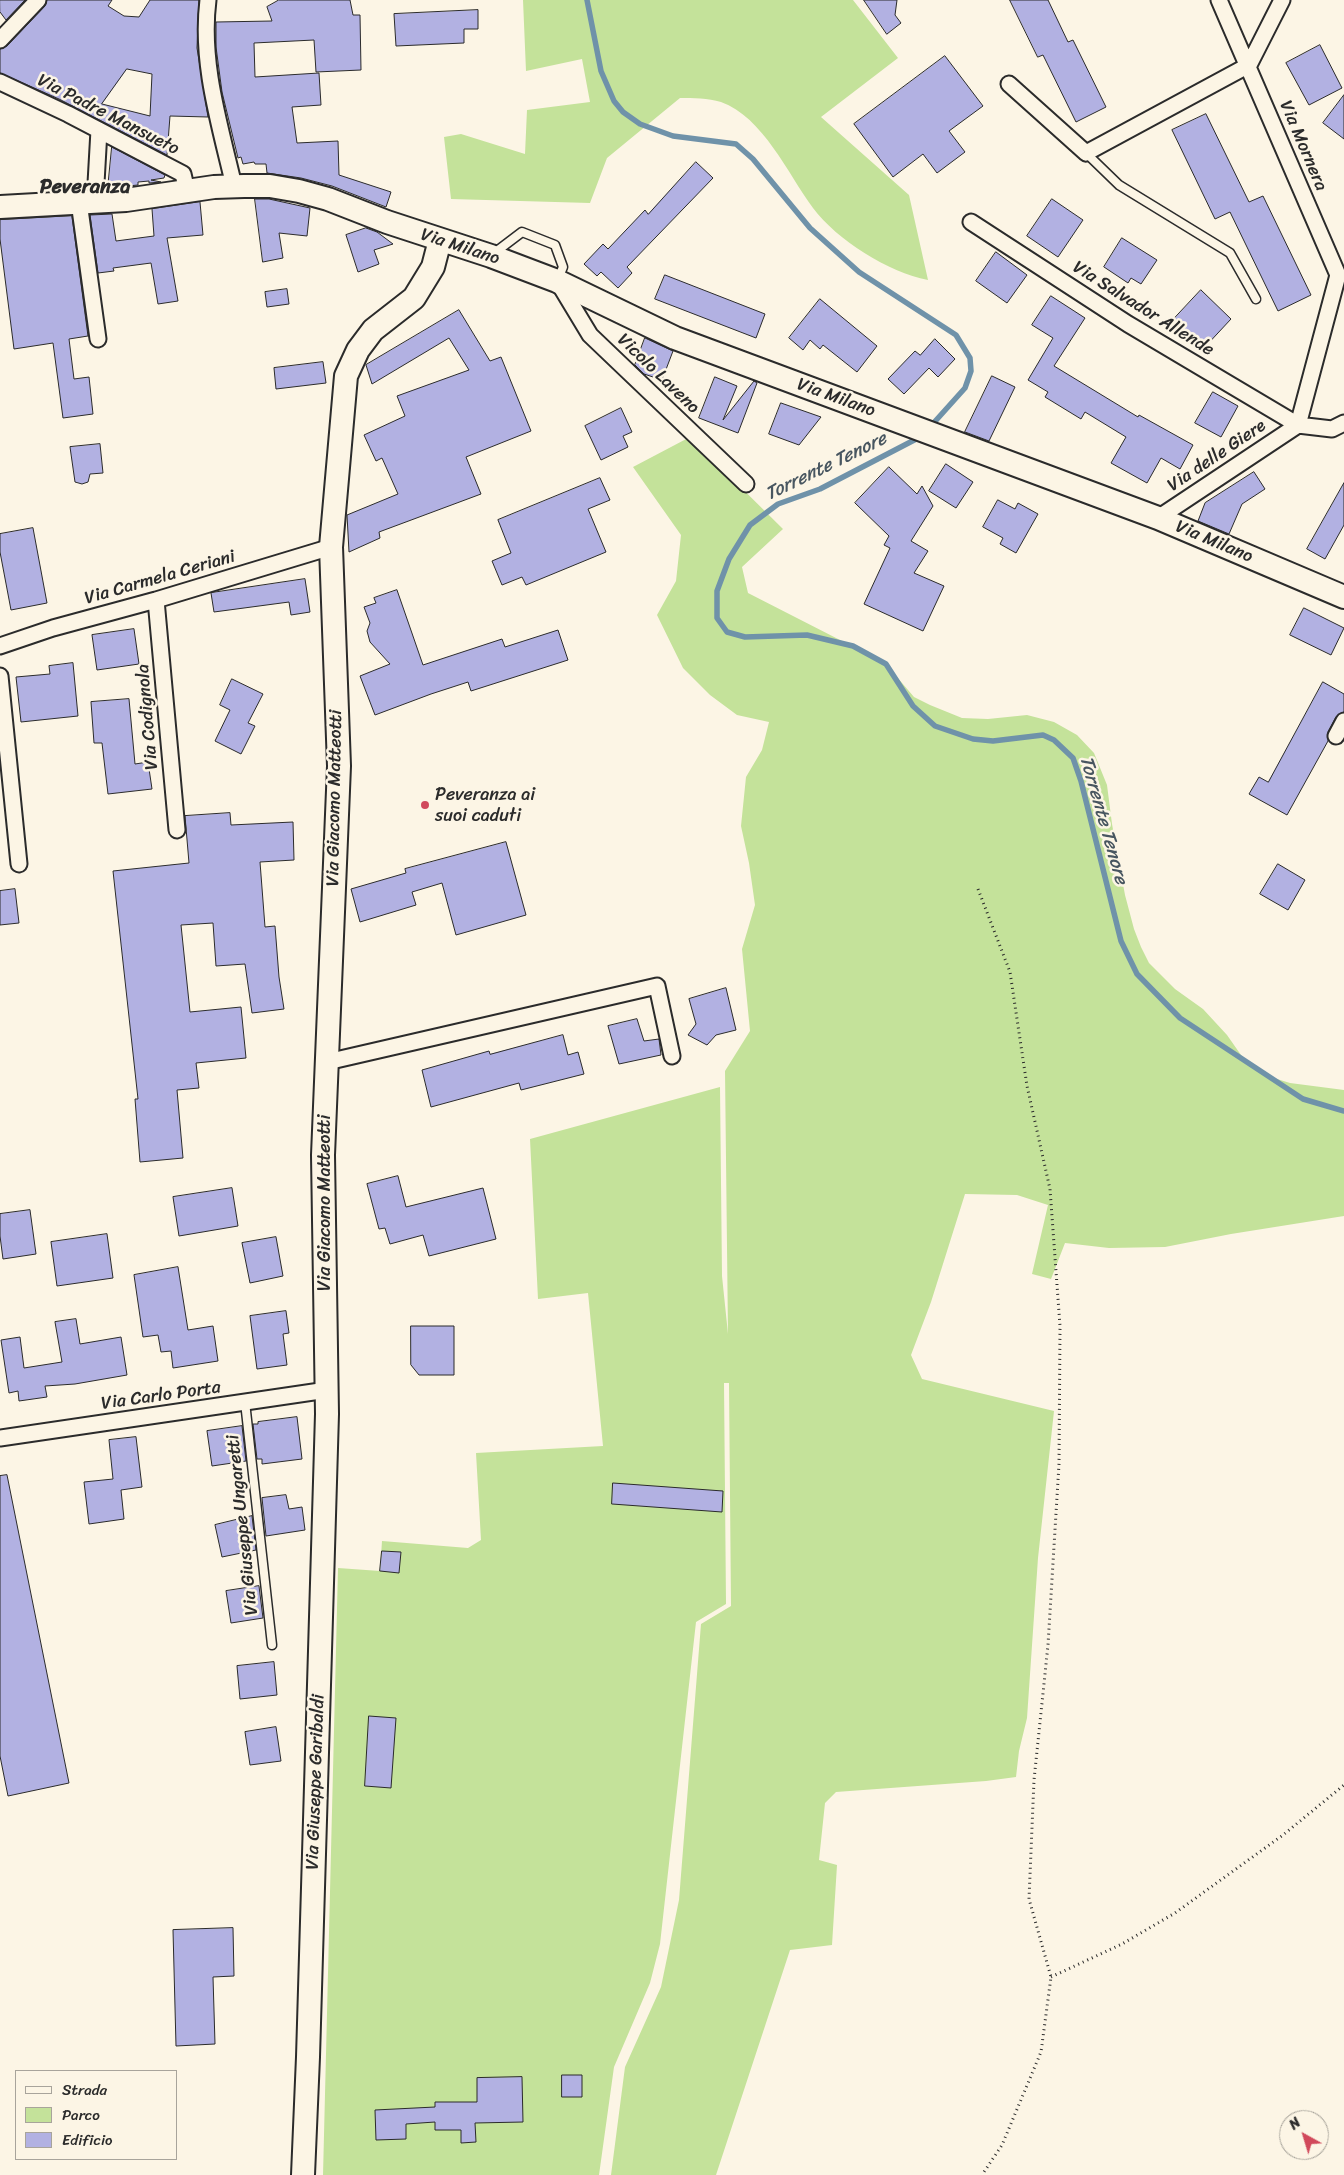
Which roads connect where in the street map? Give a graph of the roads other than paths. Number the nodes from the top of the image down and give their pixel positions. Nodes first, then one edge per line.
1 (38, 0) edge
2 (208, 0) edge
3 (1219, 0) edge
4 (1282, 0) edge
5 (0, 40) edge
6 (1249, 65) junction
7 (0, 82) edge
8 (1009, 84) dead end
9 (99, 130) junction
10 (1086, 153) junction
11 (234, 186) junction
12 (187, 191) junction
13 (87, 202) junction
14 (0, 207) edge
15 (971, 222) dead end
16 (440, 240) junction
17 (491, 256) junction
18 (557, 281) junction
19 (1256, 299) dead end
20 (98, 339) dead end
21 (1344, 423) edge
22 (1298, 426) junction
23 (746, 484) dead end
24 (1158, 518) junction
25 (330, 547) junction
26 (1344, 597) edge
27 (156, 600) junction
28 (0, 646) edge
29 (0, 676) edge
30 (1344, 721) edge
31 (1336, 736) dead end
32 (177, 830) dead end
33 (19, 864) dead end
34 (672, 1056) dead end
35 (327, 1062) junction
36 (327, 1390) junction
37 (245, 1402) junction
38 (0, 1438) edge
39 (272, 1645) dead end
40 (303, 2175) edge

1 - 5 street
2 - 11 street
3 - 6 street, Via Mornera
4 - 6 street
6 - 10 street
6 - 22 street, Via Mornera
7 - 9 street, Via Padre Mansueto
8 - 10 street
9 - 12 street, Via Padre Mansueto
9 - 13 street
10 - 19 lane
11 - 12 street, Via Milano
11 - 16 street, Via Milano
12 - 13 street, Via Milano
13 - 14 street, Via Milano
13 - 20 street
15 - 22 street, Via Salvador Allende
16 - 17 street, Via Milano
16 - 25 street, Via Giacomo Matteotti
17 - 18 street, Via Milano
17 - 18 lane
18 - 23 street, Vicolo Laveno
18 - 24 street, Via Milano
21 - 22 street
22 - 24 street, Via delle Giere
24 - 26 street, Via Milano
25 - 27 street, Via Carmela Ceriani
25 - 35 street, Via Giacomo Matteotti
27 - 28 street, Via Carmela Ceriani
27 - 32 street, Via Codignola
29 - 33 street
30 - 31 street
34 - 35 street
35 - 36 street, Via Giacomo Matteotti
36 - 37 street, Via Carlo Porta
36 - 40 street, Via Giuseppe Garibaldi
37 - 38 street, Via Carlo Porta
37 - 39 lane, Via Giuseppe Ungaretti

